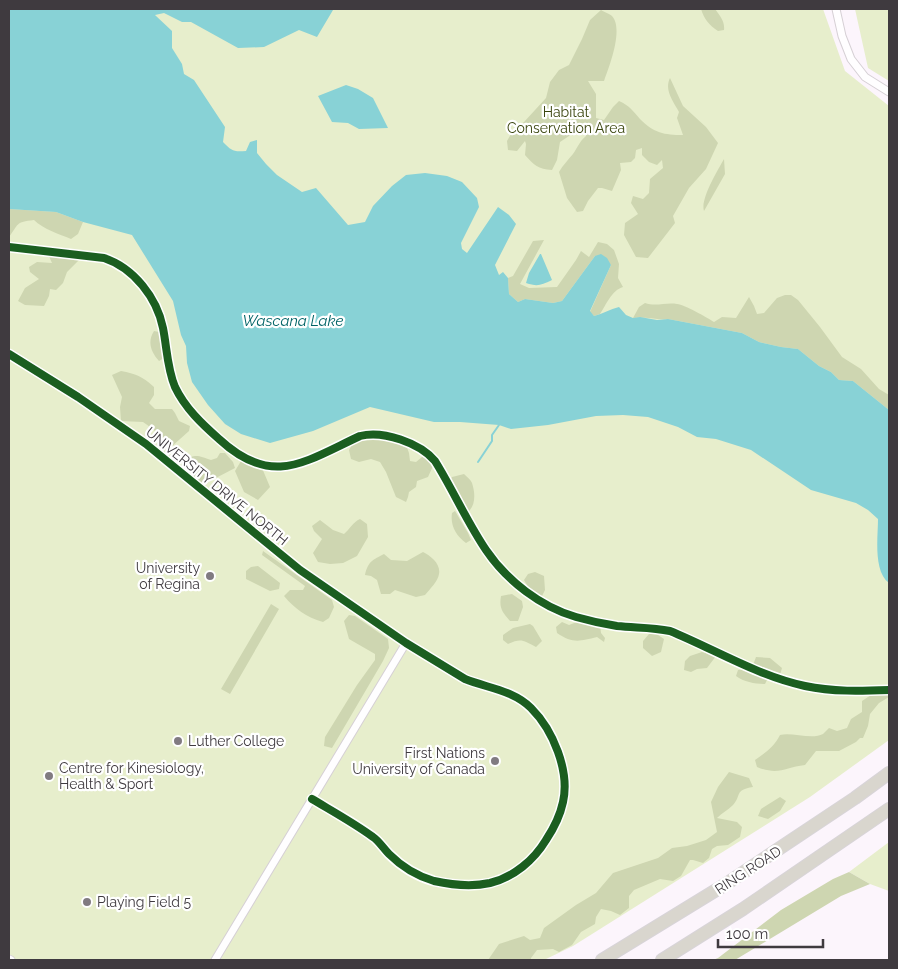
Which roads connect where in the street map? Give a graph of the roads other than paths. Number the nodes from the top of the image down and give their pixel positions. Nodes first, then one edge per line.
1 (836, 9) edge
2 (889, 92) edge
3 (9, 354) edge
4 (406, 643) junction
5 (889, 772) edge
6 (312, 799) junction
7 (889, 808) edge
8 (215, 960) edge
9 (602, 960) edge
10 (662, 960) edge

1 - 2 street
3 - 4 street, UNIVERSITY DRIVE NORTH
4 - 6 street
4 - 6 street, UNIVERSITY DRIVE NORTH
5 - 9 highway, RING ROAD
6 - 8 street
7 - 10 highway, RING ROAD

